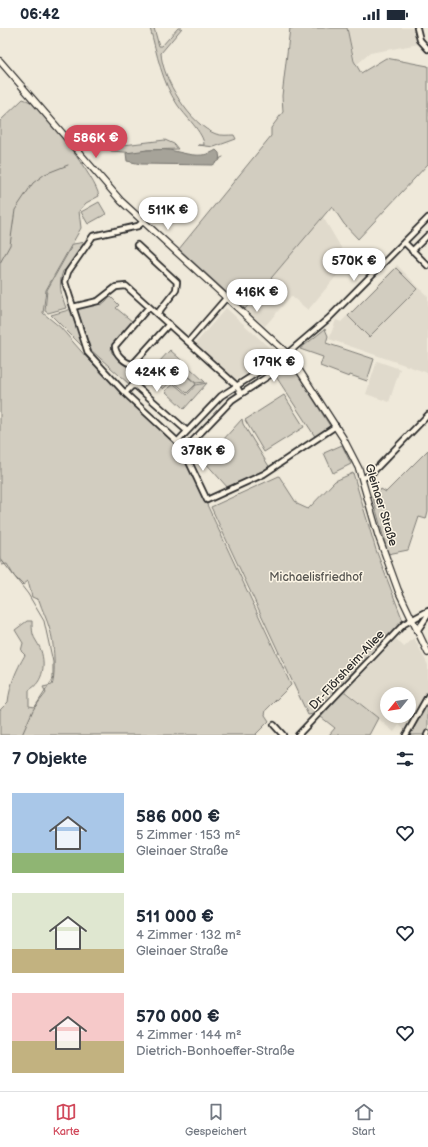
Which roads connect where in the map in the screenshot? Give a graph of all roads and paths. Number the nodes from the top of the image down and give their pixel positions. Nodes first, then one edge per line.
1 (417, 28) edge
2 (428, 49) edge
3 (0, 61) edge
4 (428, 218) edge
5 (144, 221) junction
6 (428, 235) edge
7 (404, 242) junction
8 (137, 245) dead end
9 (412, 251) junction
10 (428, 266) edge
11 (227, 298) junction
12 (73, 307) junction
13 (149, 307) junction
14 (157, 314) junction
15 (169, 324) junction
16 (188, 342) junction
17 (288, 353) junction
18 (274, 361) junction
19 (236, 385) junction
20 (125, 393) junction
21 (241, 394) junction
22 (428, 415) edge
23 (336, 426) junction
24 (187, 431) junction
25 (177, 442) junction
26 (184, 450) junction
27 (363, 478) junction
28 (428, 611) edge
29 (428, 615) edge
30 (411, 620) junction
31 (417, 631) junction
32 (428, 653) edge
33 (428, 696) edge
34 (274, 725) dead end
35 (283, 735) edge
36 (298, 735) edge
37 (406, 735) edge

1 - 2 street
3 - 5 street, Gleinaer Straße
4 - 7 street
5 - 11 street, Gleinaer Straße
5 - 12 street
6 - 9 street
7 - 9 street
7 - 17 street
8 - 14 street
9 - 10 street
11 - 16 street
11 - 17 street, Gleinaer Straße
12 - 13 street
12 - 20 street
13 - 14 street
13 - 15 street
14 - 15 street
15 - 16 street
16 - 19 street
17 - 18 street
17 - 23 street, Gleinaer Straße
18 - 19 street
18 - 21 street
19 - 21 street
19 - 24 street
20 - 24 street
20 - 25 street
21 - 26 street
22 - 27 street
23 - 26 street
23 - 27 street, Gleinaer Straße
24 - 25 street
25 - 26 street
27 - 30 street, Gleinaer Straße
28 - 30 street, Dr.-Flörsheim-Allee
29 - 31 street
30 - 31 street, Gleinaer Straße
30 - 36 street, Dr.-Flörsheim-Allee
31 - 32 street, Gleinaer Straße
33 - 37 street
34 - 35 street

